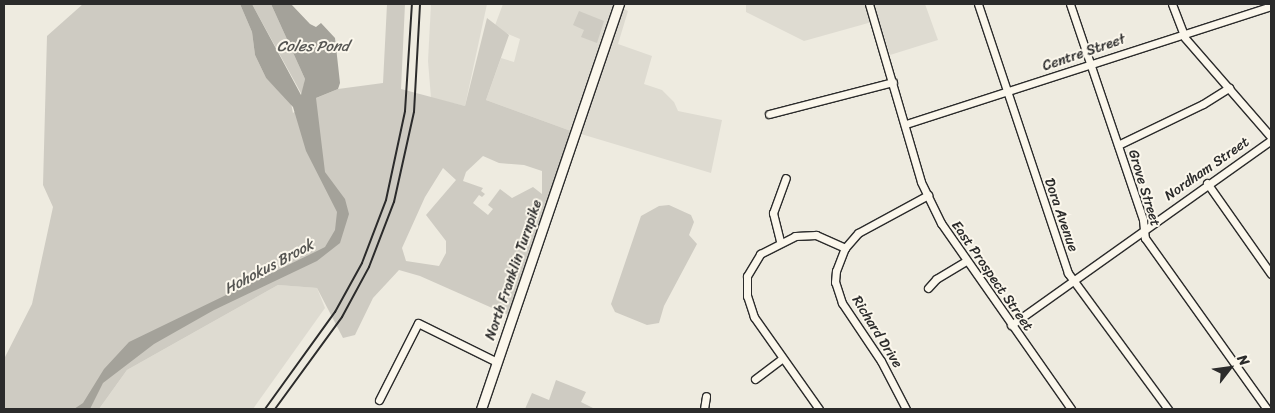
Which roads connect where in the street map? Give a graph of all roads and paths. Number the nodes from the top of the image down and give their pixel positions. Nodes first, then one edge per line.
1 (619, 4) edge
2 (869, 4) edge
3 (978, 4) edge
4 (1070, 4) edge
5 (1172, 4) edge
6 (1271, 6) edge
7 (1182, 33) junction
8 (1090, 64) junction
9 (893, 82) junction
10 (1229, 88) junction
11 (1006, 93) junction
12 (768, 114) dead end
13 (906, 124) junction
14 (1271, 138) edge
15 (1118, 145) junction
16 (786, 178) dead end
17 (1207, 183) junction
18 (928, 195) junction
19 (1144, 228) junction
20 (780, 241) junction
21 (845, 248) junction
22 (966, 261) junction
23 (1271, 274) edge
24 (1074, 280) junction
25 (928, 288) dead end
26 (1011, 325) junction
27 (782, 359) junction
28 (497, 362) junction
29 (755, 379) dead end
30 (706, 396) dead end
31 (379, 400) dead end
32 (481, 409) edge
33 (704, 409) edge
34 (819, 409) edge
35 (906, 409) edge
36 (1071, 409) edge
37 (1168, 409) edge
38 (1267, 409) edge

1 - 28 main road, North Franklin Turnpike
2 - 9 street, East Prospect Street
3 - 11 street, Dora Avenue
4 - 8 street, Grove Street
5 - 7 street
6 - 7 street, Centre Street
7 - 8 street, Centre Street
7 - 10 street
8 - 11 street, Centre Street
8 - 15 street, Grove Street
9 - 12 street
9 - 13 street, East Prospect Street
10 - 14 street
10 - 15 street
11 - 13 street, Centre Street
11 - 24 street, Dora Avenue
13 - 18 street, East Prospect Street
14 - 17 street, Nordham Street
15 - 19 street, Grove Street
16 - 20 street
17 - 19 street, Nordham Street
17 - 23 street
18 - 21 street, Richard Drive
18 - 22 street, East Prospect Street
19 - 24 street, Nordham Street
19 - 38 street, Grove Street
20 - 21 street
20 - 27 street
21 - 35 street, Richard Drive
22 - 25 street
22 - 26 street, East Prospect Street
24 - 26 street, Nordham Street
24 - 37 street, Dora Avenue
26 - 36 street, East Prospect Street
27 - 29 street
27 - 34 street
28 - 31 street
28 - 32 main road, North Franklin Turnpike
30 - 33 street

